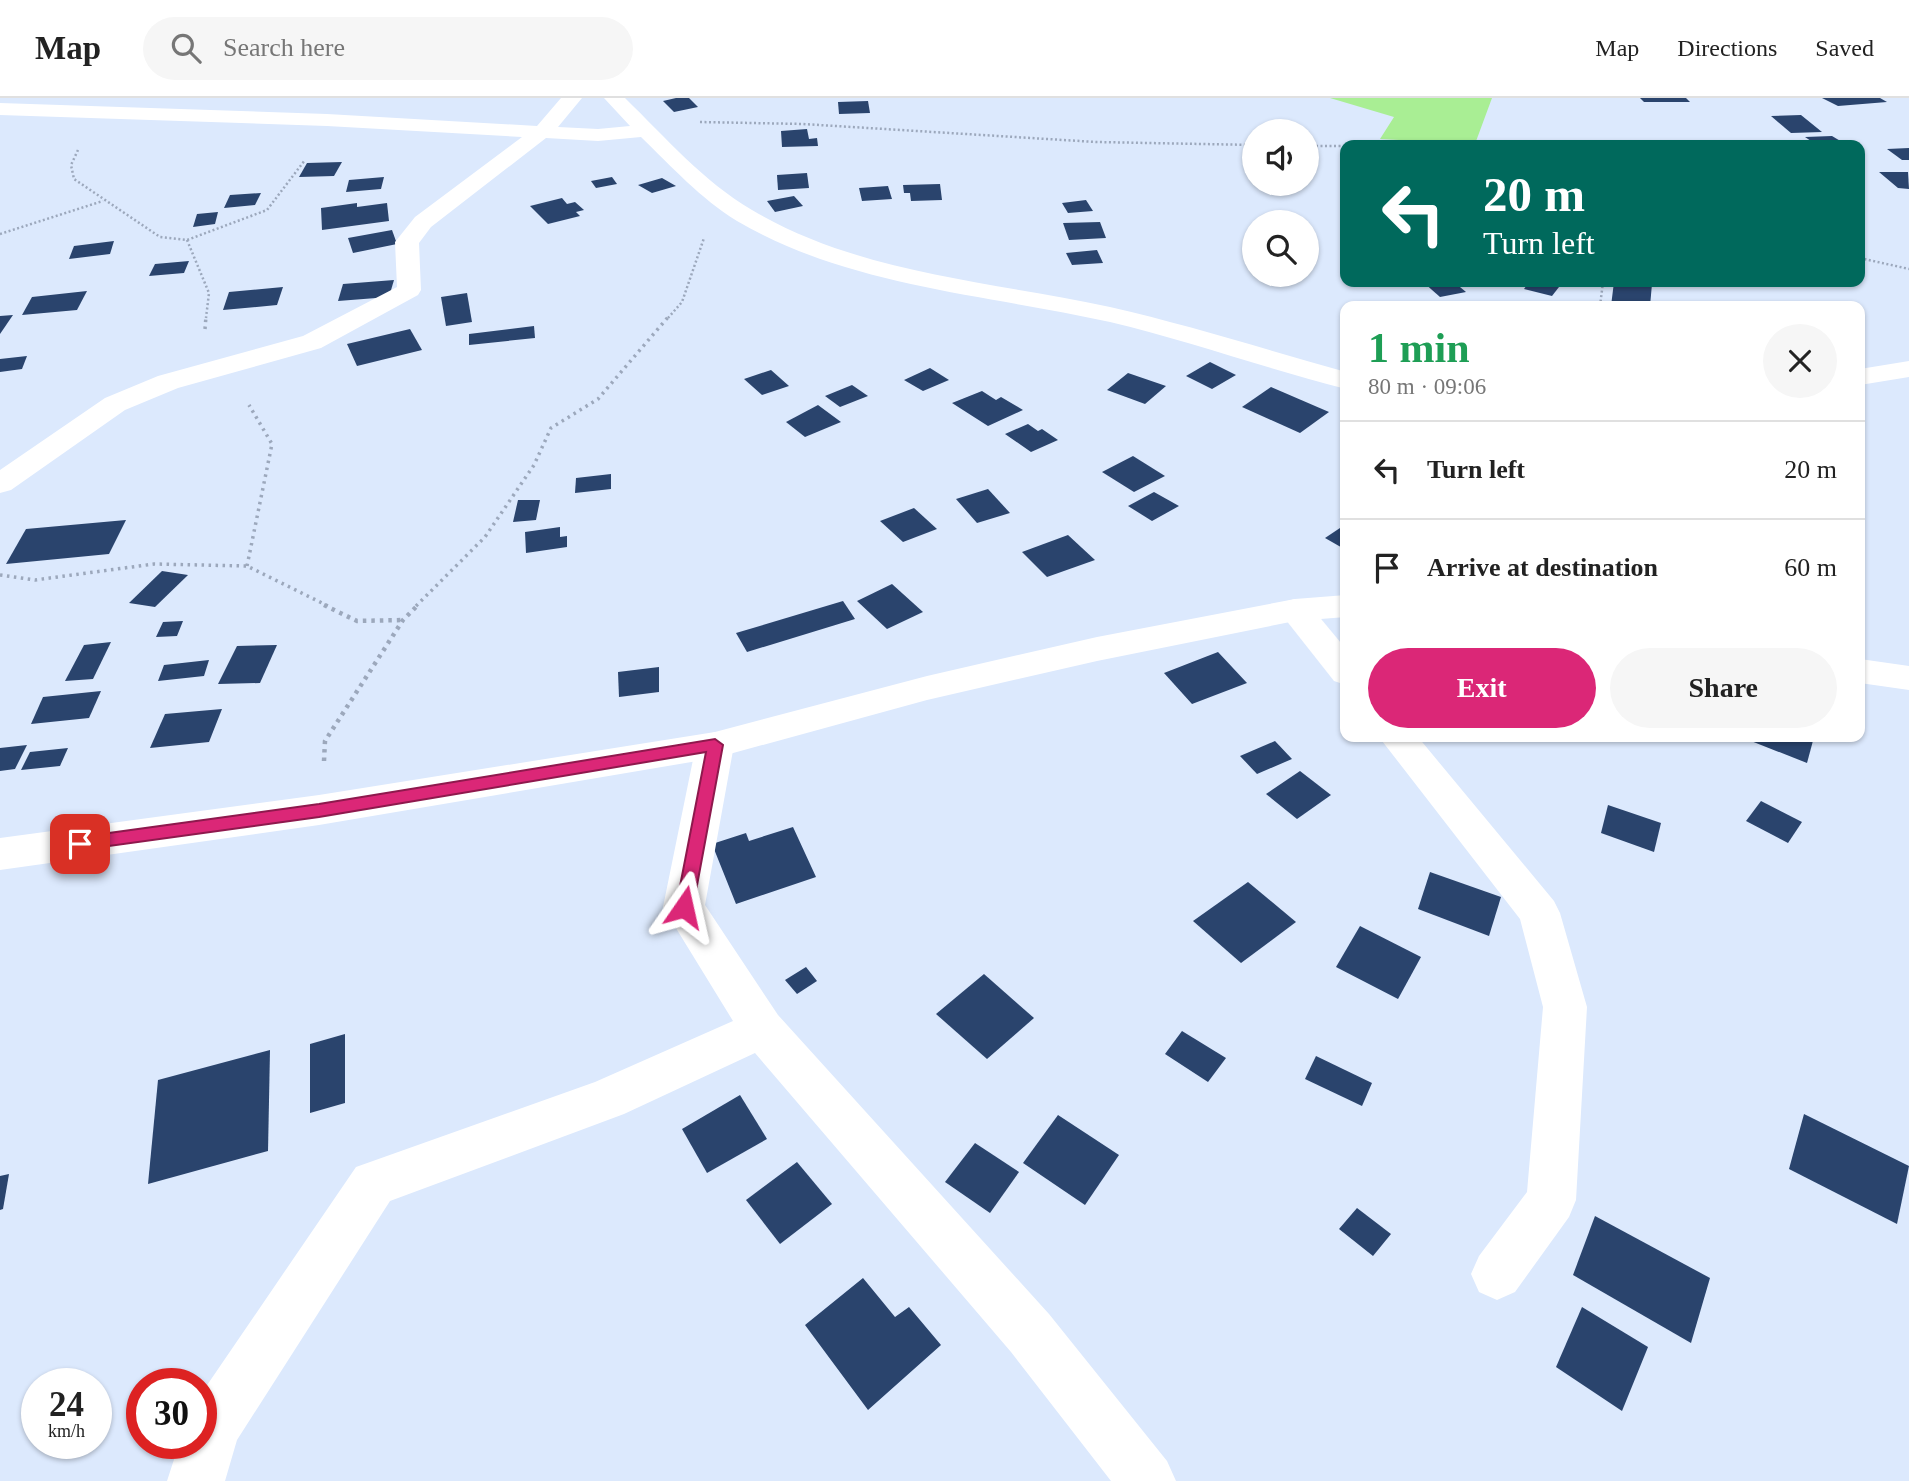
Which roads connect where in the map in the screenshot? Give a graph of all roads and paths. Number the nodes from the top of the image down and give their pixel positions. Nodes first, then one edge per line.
1 (572, 98) edge
2 (614, 98) edge
3 (0, 109) edge
4 (77, 114) junction
5 (327, 120) junction
6 (647, 130) junction
7 (543, 131) junction
8 (1242, 145) edge
9 (1319, 146) edge
10 (1340, 146) edge
11 (723, 200) junction
12 (103, 201) junction
13 (0, 234) edge
14 (187, 240) junction
15 (1865, 258) edge
16 (1909, 269) edge
17 (226, 367) junction
18 (1909, 369) edge
19 (1865, 376) edge
20 (1340, 379) edge
21 (0, 484) edge
22 (247, 566) junction
23 (0, 575) edge
24 (1340, 606) edge
25 (1295, 610) junction
26 (403, 620) junction
27 (1340, 666) edge
28 (1865, 672) edge
29 (1909, 678) edge
30 (1401, 742) edge
31 (715, 745) junction
32 (319, 810) junction
33 (0, 855) edge
34 (762, 1029) junction
35 (1497, 1274) dead end
36 (197, 1481) edge
37 (1147, 1481) edge

1 - 7 street
2 - 6 street
3 - 4 street
4 - 5 street
4 - 12 path
5 - 7 street
5 - 14 path
6 - 7 street
6 - 8 path
6 - 11 street
7 - 17 street
9 - 10 path
11 - 20 street
11 - 26 path
12 - 13 path
12 - 14 path
14 - 17 path
15 - 16 path
17 - 21 street
17 - 22 path
18 - 19 street
22 - 23 path
22 - 26 path
24 - 25 street
25 - 27 street
25 - 31 street
26 - 32 path
28 - 29 street
30 - 35 street
31 - 32 street
31 - 34 street
32 - 33 street
34 - 36 street
34 - 37 street

